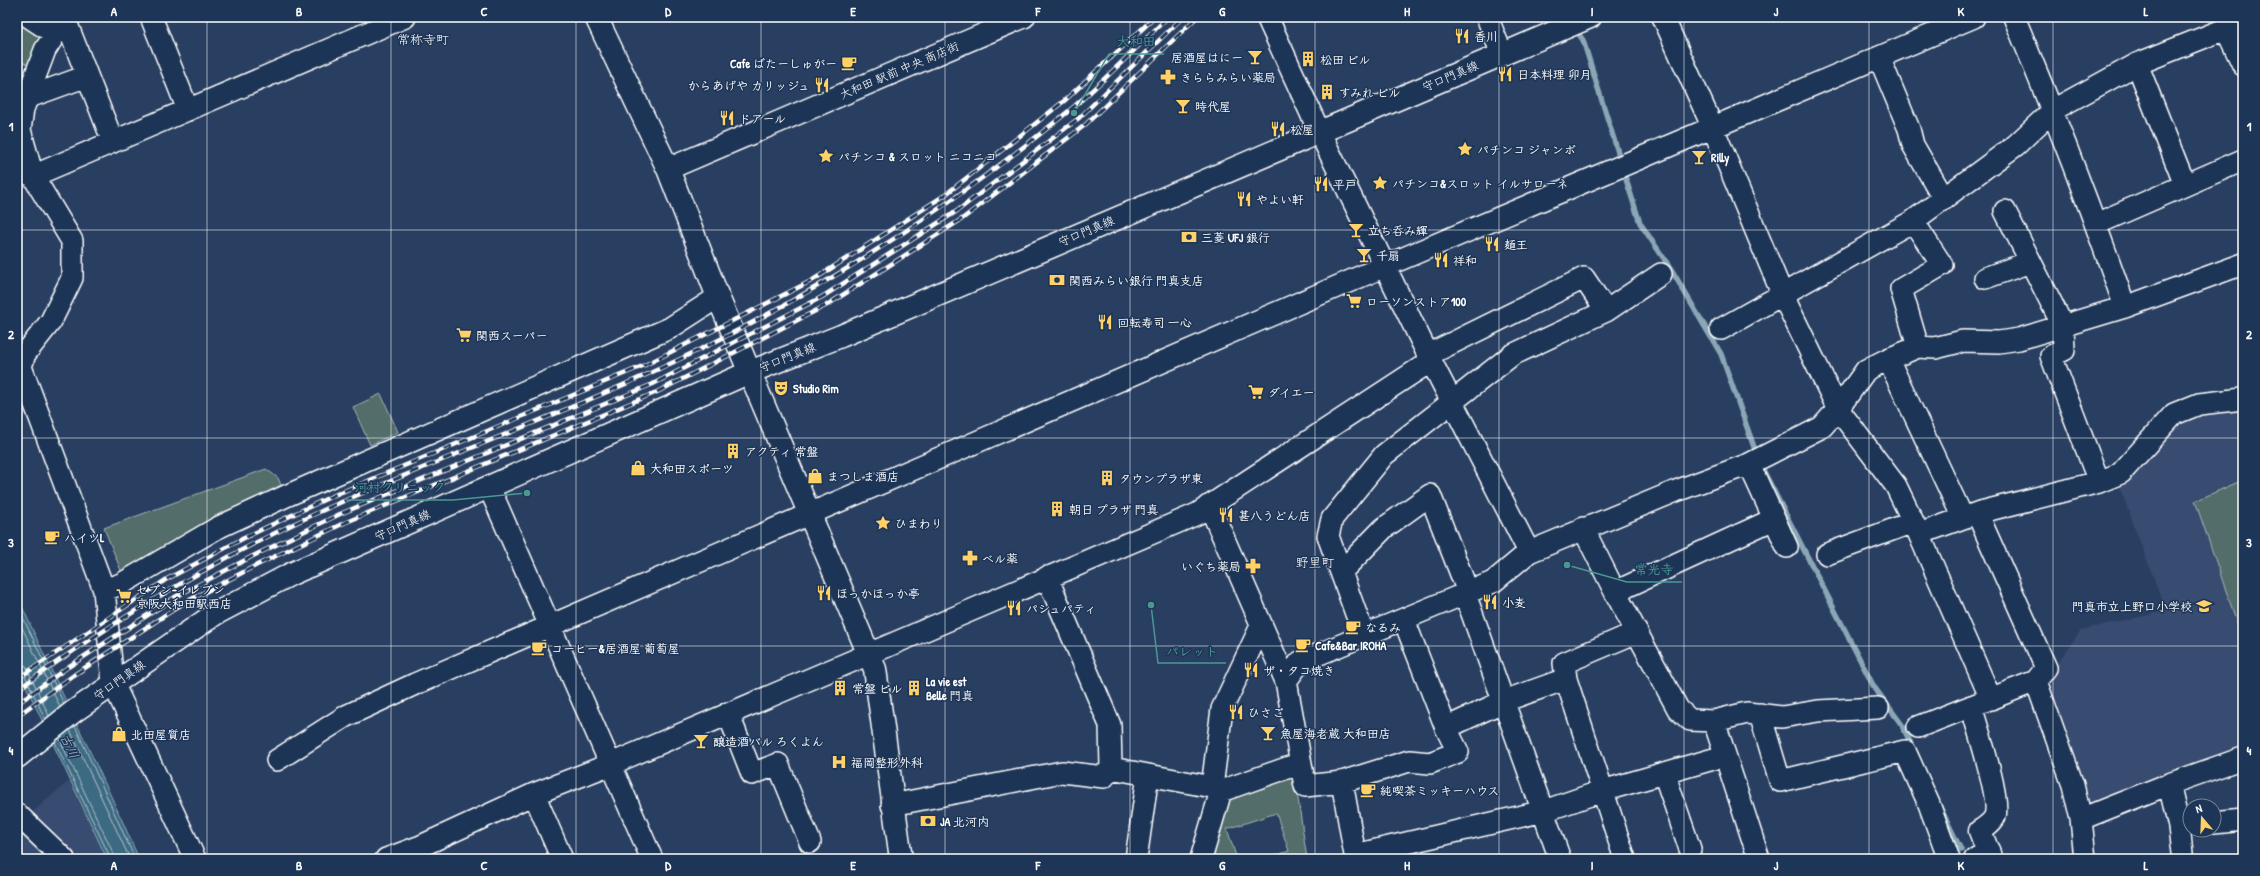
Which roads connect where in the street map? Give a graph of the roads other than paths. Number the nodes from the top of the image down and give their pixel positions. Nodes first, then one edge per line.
1 (29, 17) edge
2 (151, 17) edge
3 (405, 17) edge
4 (596, 17) edge
5 (1024, 17) edge
6 (1267, 17) edge
7 (1487, 17) edge
8 (1663, 17) edge
9 (1974, 17) edge
10 (2014, 17) edge
11 (1583, 18) edge
12 (1001, 21) edge
13 (378, 22) edge
14 (62, 23) edge
15 (2234, 25) edge
16 (1502, 54) junction
17 (1879, 57) junction
18 (2137, 64) junction
19 (2243, 65) edge
20 (87, 76) junction
21 (22, 105) edge
22 (188, 110) junction
23 (2053, 110) junction
24 (1712, 128) junction
25 (1319, 132) junction
26 (113, 142) junction
27 (2243, 160) edge
28 (668, 169) junction
29 (25, 173) edge
30 (2185, 185) junction
31 (1944, 199) junction
32 (2005, 211) dead end
33 (1913, 221) junction
34 (2096, 224) junction
35 (2030, 262) junction
36 (2243, 264) edge
37 (1385, 266) junction
38 (1661, 274) dead end
39 (1985, 278) dead end
40 (1783, 296) junction
41 (718, 297) junction
42 (2125, 307) junction
43 (1606, 312) junction
44 (2063, 326) junction
45 (1721, 329) dead end
46 (1918, 347) junction
47 (1430, 358) junction
48 (1888, 359) junction
49 (750, 372) junction
50 (2243, 399) edge
51 (1452, 403) junction
52 (1838, 409) junction
53 (1755, 461) junction
54 (2099, 482) junction
55 (489, 487) junction
56 (1208, 506) junction
57 (810, 515) junction
58 (1970, 515) junction
59 (1774, 519) junction
60 (1583, 528) junction
61 (1916, 528) junction
62 (1788, 547) dead end
63 (1529, 552) junction
64 (1827, 554) dead end
65 (1341, 572) junction
66 (1047, 577) junction
67 (104, 590) junction
68 (1615, 592) junction
69 (1466, 593) junction
70 (1404, 620) junction
71 (551, 626) junction
72 (1261, 626) junction
73 (1637, 632) junction
74 (1364, 636) junction
75 (869, 653) junction
76 (1566, 680) junction
77 (1286, 681) junction
78 (2036, 681) junction
79 (114, 683) junction
80 (1991, 699) junction
81 (1504, 701) junction
82 (1971, 706) junction
83 (1878, 708) dead end
84 (728, 714) junction
85 (1760, 714) junction
86 (1714, 721) junction
87 (1918, 727) dead end
88 (1446, 728) junction
89 (1724, 756) junction
90 (17, 757) edge
91 (2243, 758) edge
92 (277, 760) dead end
93 (1301, 763) junction
94 (611, 764) junction
95 (1111, 768) junction
96 (1664, 773) junction
97 (1148, 775) junction
98 (1342, 782) junction
99 (2169, 784) junction
100 (1216, 789) junction
101 (1602, 791) junction
102 (534, 794) junction
103 (892, 805) junction
104 (1544, 811) junction
105 (17, 814) edge
106 (2081, 819) junction
107 (2182, 819) edge
108 (2243, 820) edge
109 (2222, 822) edge
110 (1980, 831) joint
111 (2184, 838) edge
112 (810, 842) dead end
113 (1690, 850) dead end
114 (423, 853) edge
115 (1397, 853) edge
116 (2182, 853) dead end
117 (1985, 856) edge
118 (64, 859) edge
119 (195, 859) edge
120 (386, 859) edge
121 (562, 859) edge
122 (652, 859) edge
123 (901, 859) edge
124 (1136, 859) edge
125 (1201, 859) edge
126 (1560, 859) edge
127 (1625, 859) edge
128 (1759, 859) edge
129 (1949, 859) edge
130 (2085, 859) edge

1 - 14 street
2 - 22 street
3 - 13 street
4 - 28 main road
5 - 12 street, 大和田 駅前 中央 商店街
6 - 25 street
7 - 16 street
8 - 24 street
9 - 17 street
10 - 23 street
11 - 16 main road, 守口門真線
12 - 28 street, 大和田 駅前 中央 商店街
13 - 22 street
14 - 20 street
14 - 21 street
15 - 18 street
15 - 19 street
16 - 25 main road, 守口門真線
17 - 24 street
17 - 31 street
18 - 23 street
18 - 30 street
20 - 21 street
20 - 26 street
21 - 29 street
22 - 26 street
23 - 31 street
23 - 34 street
24 - 37 street
24 - 40 street
25 - 37 street
25 - 49 main road, 守口門真線
26 - 29 street
27 - 30 street
28 - 41 main road
29 - 67 street
30 - 34 street
31 - 33 street
32 - 35 street
33 - 40 street
33 - 46 street
34 - 42 street
35 - 39 street
35 - 44 street
36 - 42 street
37 - 47 street
37 - 57 street
38 - 43 street
40 - 45 street
40 - 52 street
41 - 49 main road
41 - 67 street
42 - 44 street
43 - 47 street
43 - 51 street
44 - 46 street
44 - 54 street
46 - 48 street
47 - 51 street
47 - 56 street
48 - 52 street
48 - 58 street
49 - 55 main road, 守口門真線
49 - 57 main road
50 - 54 street
51 - 63 street
51 - 65 street
52 - 53 street
52 - 61 street
53 - 59 street
53 - 60 street
54 - 58 street
55 - 71 street
55 - 79 main road, 守口門真線
56 - 66 street
56 - 72 street
57 - 71 street
57 - 75 main road
58 - 61 street
58 - 78 street
59 - 62 street
59 - 68 street
60 - 63 street
60 - 68 street
61 - 64 street
61 - 80 street
63 - 69 street
65 - 69 street
65 - 74 street
66 - 75 street
66 - 95 street
67 - 79 street
68 - 73 street
69 - 70 street
69 - 81 street
70 - 74 street
70 - 88 street
71 - 92 street
71 - 94 street
72 - 77 street
72 - 100 street
73 - 76 street
73 - 86 street
74 - 77 street
75 - 84 street
75 - 103 main road
76 - 81 street
76 - 101 street
77 - 93 street
78 - 80 street
78 - 106 street
79 - 90 main road, 守口門真線
79 - 119 street
80 - 82 street
81 - 88 street
81 - 104 street
82 - 87 street
82 - 110 street
83 - 85 street
84 - 94 street
84 - 112 street
85 - 86 street
85 - 129 street
86 - 89 street
88 - 98 street
89 - 96 street
89 - 128 street
91 - 99 street
93 - 98 street
93 - 100 street
94 - 102 street
94 - 122 street
95 - 97 street
95 - 103 street
96 - 101 street
96 - 113 street
97 - 100 street
97 - 124 street
98 - 115 street
99 - 106 street
99 - 107 street
100 - 125 street
101 - 104 street
101 - 127 street
102 - 114 street
102 - 121 street
103 - 123 main road
104 - 115 street
104 - 126 street
105 - 118 street
106 - 130 street
108 - 109 street
110 - 117 main road
111 - 116 street
114 - 120 street

